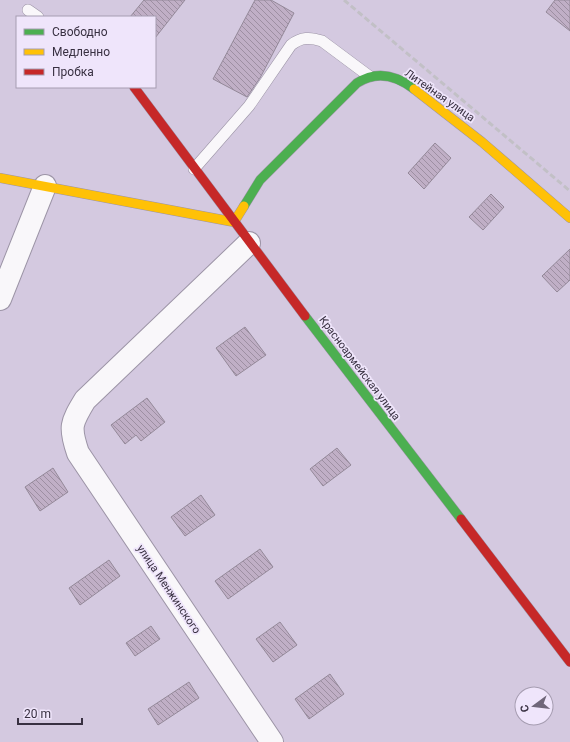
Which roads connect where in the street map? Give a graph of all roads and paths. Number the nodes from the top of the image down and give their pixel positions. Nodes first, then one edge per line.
1 (28, 10) dead end
2 (37, 16) edge
3 (368, 76) junction
4 (135, 88) edge
5 (194, 169) junction
6 (0, 178) edge
7 (45, 186) junction
8 (570, 218) edge
9 (234, 222) junction
10 (249, 243) junction
11 (0, 299) edge
12 (570, 662) edge
13 (272, 742) edge

1 - 2 lane
3 - 5 lane
3 - 8 street, Литейная улица
3 - 9 street
4 - 5 street, Красноармейская улица
5 - 9 street, Красноармейская улица
6 - 7 street
7 - 9 street
7 - 11 street
9 - 10 street, Красноармейская улица
10 - 12 street, Красноармейская улица
10 - 13 street, улица Менжинского

